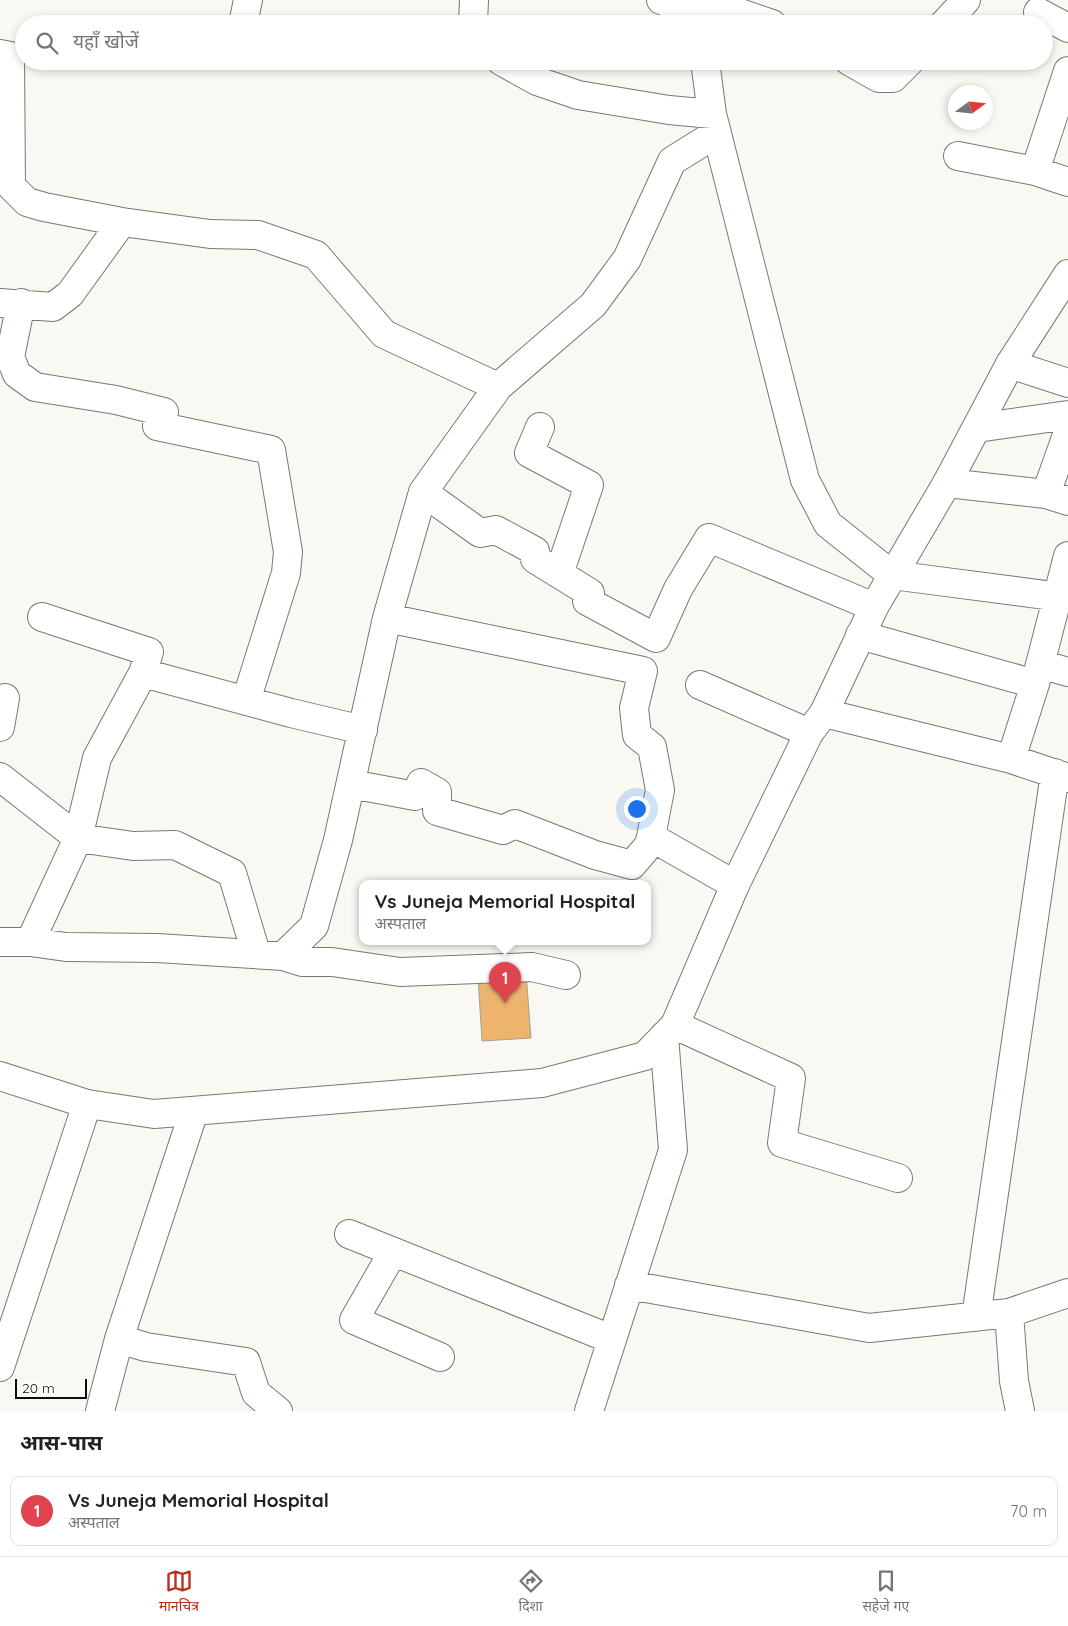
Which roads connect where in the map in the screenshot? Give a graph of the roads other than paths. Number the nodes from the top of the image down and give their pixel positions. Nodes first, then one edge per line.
1 (248, 0) edge
2 (474, 0) edge
3 (661, 0) edge
4 (966, 0) edge
5 (709, 11) edge
6 (1038, 12) dead end
7 (245, 15) edge
8 (473, 15) edge
9 (728, 15) edge
10 (952, 15) edge
11 (1044, 15) edge
12 (1053, 20) edge
13 (1068, 28) edge
14 (0, 54) edge
15 (517, 70) edge
16 (706, 70) edge
17 (865, 70) edge
18 (901, 70) edge
19 (1068, 71) edge
20 (714, 124) junction
21 (958, 156) dead end
22 (1035, 171) junction
23 (1068, 182) edge
24 (122, 222) junction
25 (1068, 274) edge
26 (11, 303) edge
27 (1010, 364) junction
28 (1068, 383) edge
29 (498, 387) junction
30 (1068, 415) edge
31 (540, 427) dead end
32 (976, 428) junction
33 (1068, 432) edge
34 (948, 483) junction
35 (423, 492) junction
36 (1057, 497) edge
37 (1068, 556) edge
38 (559, 574) junction
39 (892, 575) junction
40 (1063, 597) edge
41 (874, 607) junction
42 (42, 617) dead end
43 (387, 618) junction
44 (860, 634) junction
45 (1068, 672) edge
46 (143, 673) junction
47 (1038, 674) junction
48 (700, 685) dead end
49 (6, 698) dead end
50 (246, 701) junction
51 (816, 723) junction
52 (0, 727) edge
53 (363, 730) junction
54 (1011, 759) junction
55 (1061, 775) edge
56 (0, 777) edge
57 (350, 784) junction
58 (651, 837) junction
59 (78, 838) junction
60 (735, 885) junction
61 (0, 942) edge
62 (30, 942) junction
63 (256, 953) junction
64 (283, 956) junction
65 (566, 975) dead end
66 (669, 1031) junction
67 (0, 1076) edge
68 (87, 1104) junction
69 (194, 1111) junction
70 (898, 1178) dead end
71 (349, 1234) dead end
72 (393, 1252) junction
73 (628, 1285) junction
74 (1068, 1293) edge
75 (1009, 1313) junction
76 (976, 1317) junction
77 (119, 1339) junction
78 (611, 1339) junction
79 (2, 1351) edge
80 (440, 1357) dead end
81 (100, 1411) edge
82 (278, 1411) edge
83 (589, 1411) edge
84 (1020, 1411) edge

1 - 7 street
2 - 8 street
3 - 5 street
4 - 10 street
5 - 9 street
6 - 11 street
12 - 13 street
14 - 24 street
15 - 20 street
16 - 20 street
17 - 18 street
19 - 22 street
20 - 29 street
20 - 39 street
21 - 22 street
22 - 23 street
24 - 26 street
24 - 29 street
25 - 27 street
26 - 50 street
27 - 28 street
27 - 32 street
29 - 35 street
30 - 32 street
31 - 38 street
32 - 34 street
33 - 36 street
34 - 36 street
34 - 39 street
35 - 38 street
35 - 43 street
37 - 40 street
38 - 41 street
39 - 40 street
39 - 41 street
40 - 47 street
41 - 44 street
42 - 46 street
43 - 53 street
43 - 58 street
44 - 47 street
44 - 51 street
45 - 47 street
46 - 50 street
46 - 59 street
47 - 54 street
48 - 51 street
49 - 52 street
50 - 53 street
51 - 54 street
51 - 60 street
53 - 57 street
54 - 55 street
55 - 76 street
56 - 59 street
57 - 58 street
57 - 64 street
58 - 60 street
59 - 62 street
59 - 63 street
60 - 66 street
61 - 62 street
62 - 63 street
63 - 64 street
64 - 65 street
66 - 69 street
66 - 70 street
66 - 73 street
67 - 68 street
68 - 69 street
68 - 79 street
69 - 77 street
71 - 72 street
72 - 78 street
72 - 80 street
73 - 76 street
73 - 78 street
74 - 75 street
75 - 76 street
75 - 84 street
77 - 81 street
77 - 82 street
78 - 83 street

